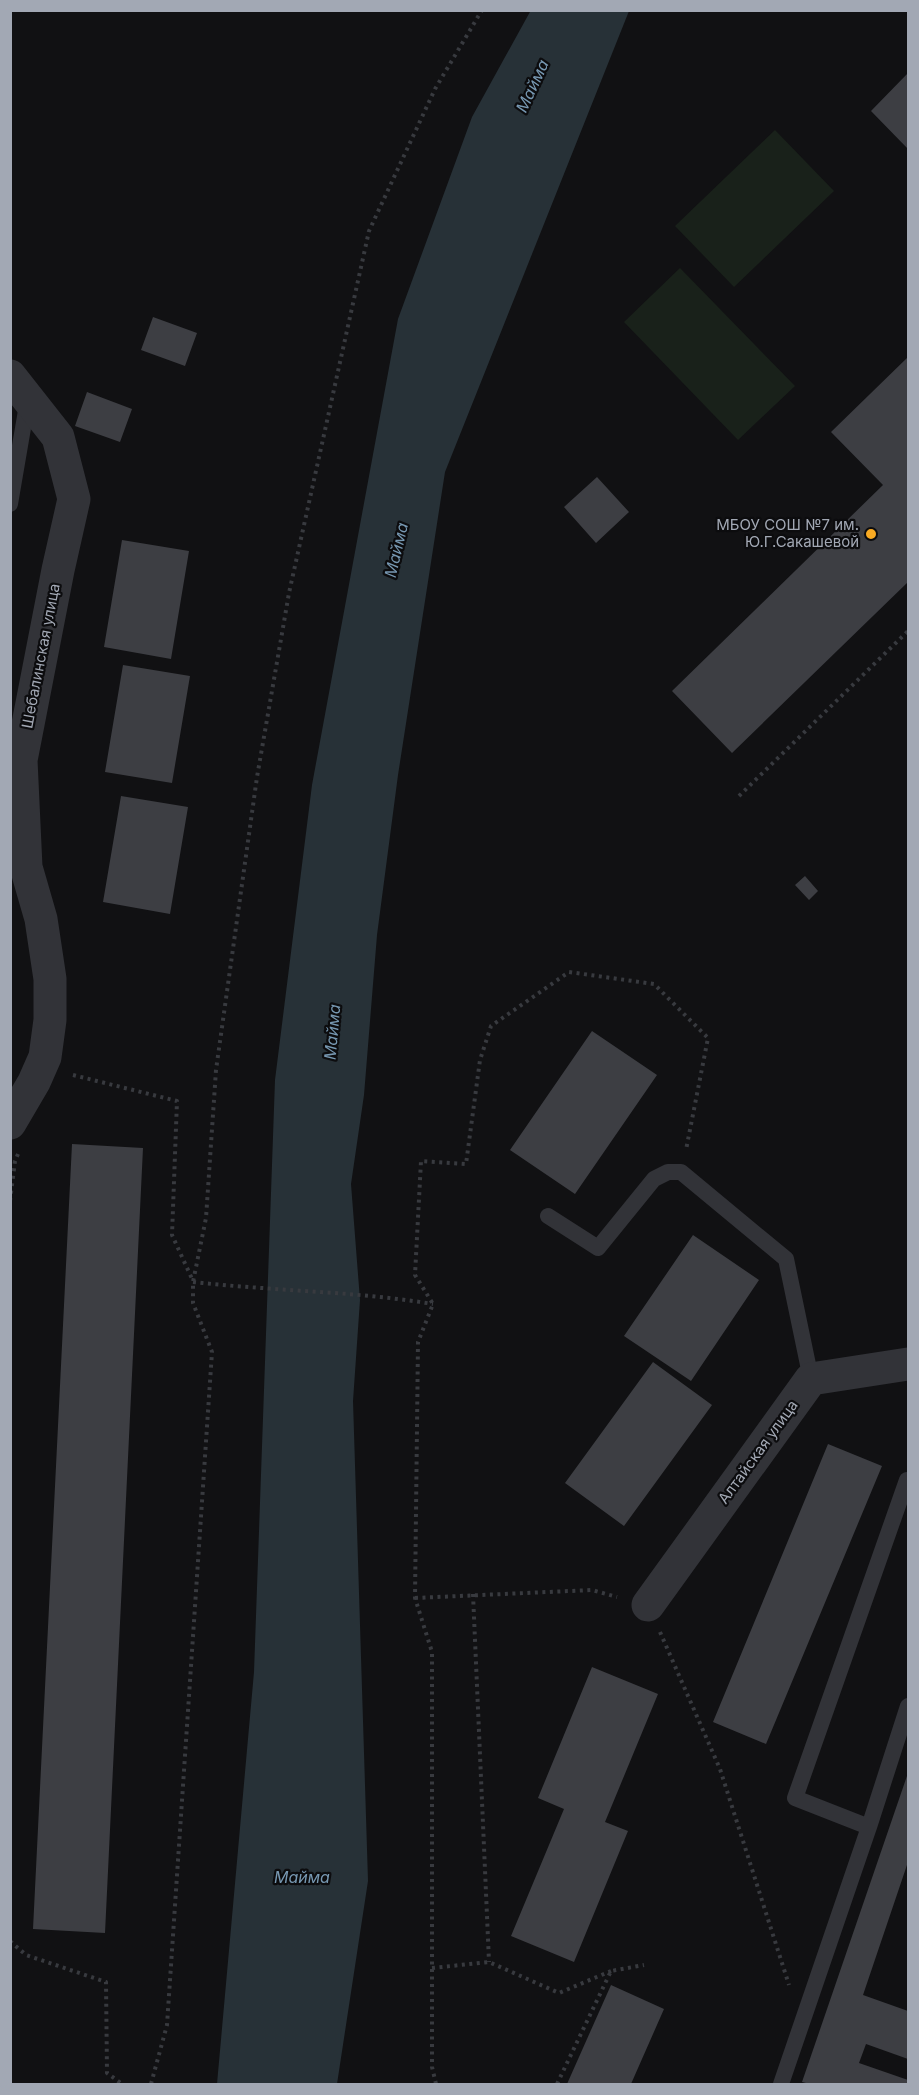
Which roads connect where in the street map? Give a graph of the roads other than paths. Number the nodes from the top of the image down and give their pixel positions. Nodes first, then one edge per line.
1 (19, 387) edge
2 (10, 504) edge
3 (10, 1124) edge
4 (548, 1216) dead end
5 (909, 1364) edge
6 (811, 1379) junction
7 (907, 1480) edge
8 (648, 1605) road end
9 (909, 1706) edge
10 (869, 1827) junction
11 (781, 2085) edge

1 - 2 lane
1 - 3 street, Шебалинская улица
4 - 6 lane
5 - 6 street
6 - 8 street, Алтайская улица
7 - 10 lane
9 - 10 lane
10 - 11 lane

